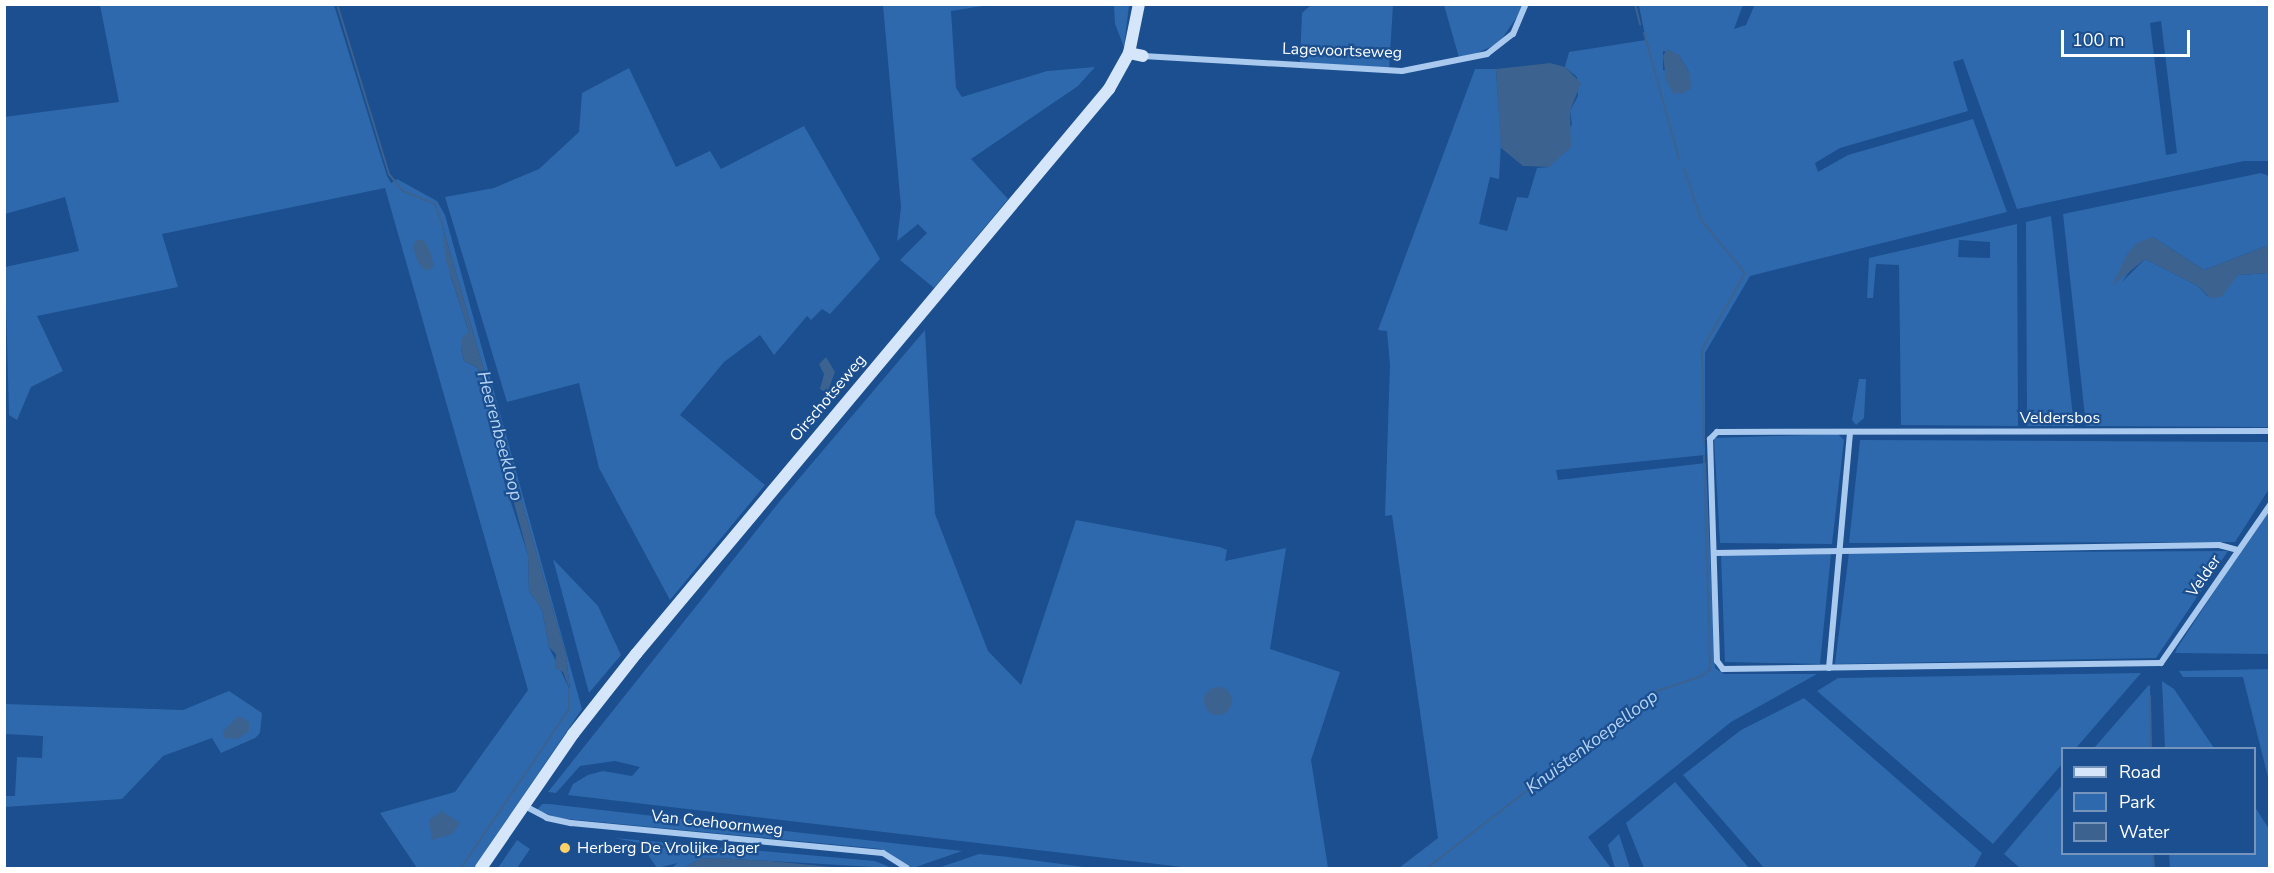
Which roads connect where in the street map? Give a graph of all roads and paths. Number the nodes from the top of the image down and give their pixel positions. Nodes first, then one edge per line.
1 (1139, 4) edge
2 (1526, 4) edge
3 (1130, 53) junction
4 (1143, 56) joint
5 (2270, 431) edge
6 (1850, 432) junction
7 (2270, 505) edge
8 (1840, 550) junction
9 (2238, 550) junction
10 (1714, 553) junction
11 (2161, 663) joint
12 (1828, 668) junction
13 (523, 806) junction
14 (481, 868) edge
15 (908, 868) edge

1 - 3 street, Oirschotseweg
2 - 4 street, Lagevoortseweg
3 - 4 street, Lagevoortseweg
3 - 13 street, Oirschotseweg
5 - 6 street, Veldersbos
6 - 8 street
6 - 10 street, Veldersbos
7 - 9 street, Velder
8 - 9 street
8 - 10 street
8 - 12 street
9 - 11 street, Velder
10 - 12 street, Veldersbos
11 - 12 street, Veldersbos
13 - 14 street, Oirschotseweg
13 - 15 street, Van Coehoornweg

